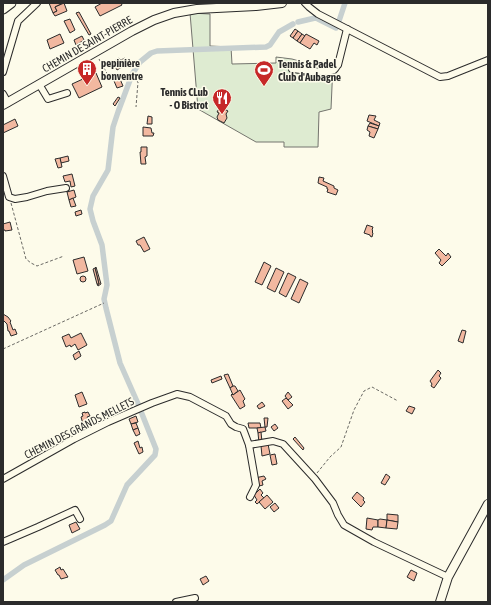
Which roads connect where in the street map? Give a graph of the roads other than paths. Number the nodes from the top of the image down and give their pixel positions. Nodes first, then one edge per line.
1 (11, 3) edge
2 (37, 3) edge
3 (282, 3) edge
4 (305, 3) edge
5 (250, 5) edge
6 (3, 9) edge
7 (347, 29) junction
8 (488, 60) edge
9 (292, 69) dead end
10 (3, 72) edge
11 (39, 84) junction
12 (67, 93) dead end
13 (3, 94) edge
14 (5, 104) edge
15 (3, 176) edge
16 (66, 188) dead end
17 (249, 445) junction
18 (3, 479) edge
19 (250, 497) dead end
20 (488, 504) edge
21 (80, 519) dead end
22 (3, 542) edge
23 (448, 577) junction
24 (195, 598) dead end
25 (176, 602) edge
26 (440, 602) edge

1 - 6 highway
2 - 10 street
3 - 5 main road, CHEMIN DE SAINT-PIERRE
4 - 7 street
5 - 11 main road, CHEMIN DE SAINT-PIERRE
7 - 8 street
7 - 9 street
11 - 12 street
11 - 14 main road, CHEMIN DE SAINT-PIERRE
13 - 14 street
15 - 16 street
17 - 18 street, CHEMIN DES GRANDS MELLETS
17 - 19 street, CHEMIN DES GRANDS MELLETS
17 - 23 street
20 - 23 main road
21 - 22 street
23 - 26 main road
24 - 25 street

